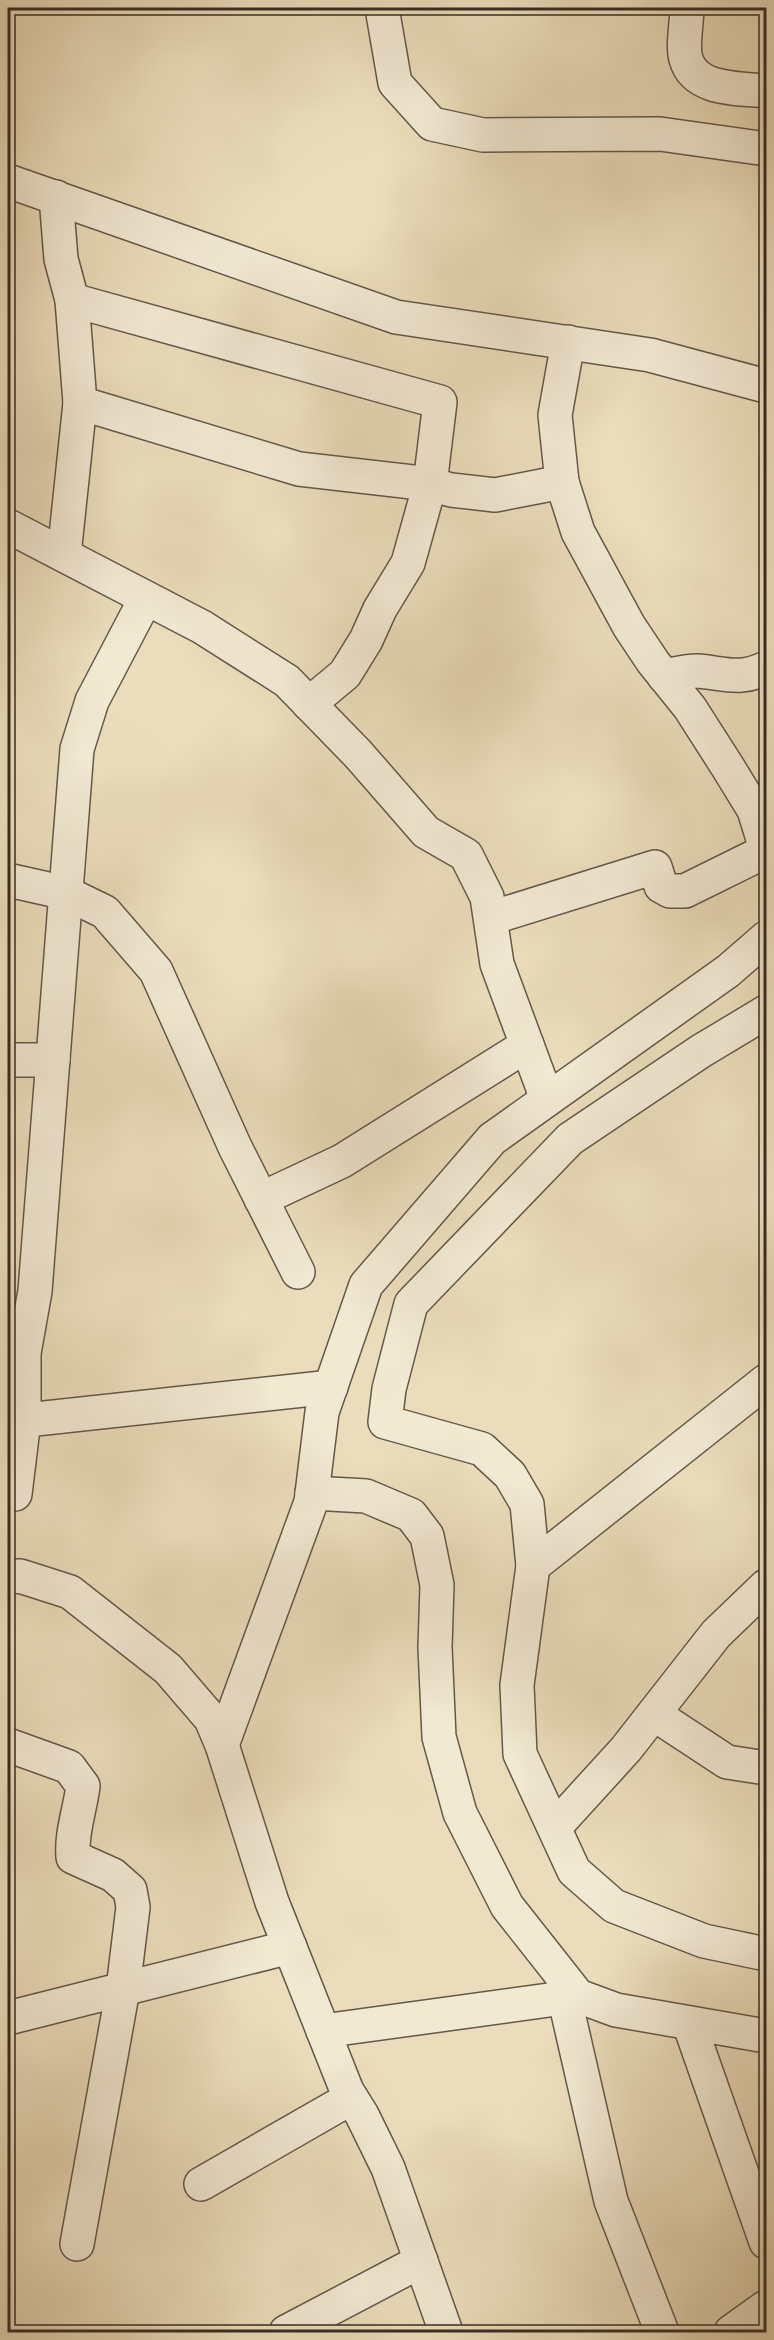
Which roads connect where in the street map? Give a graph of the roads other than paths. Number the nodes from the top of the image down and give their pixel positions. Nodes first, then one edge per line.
1 (382, 8) edge
2 (687, 8) edge
3 (766, 91) edge
4 (766, 148) edge
5 (8, 181) edge
6 (56, 198) junction
7 (72, 300) junction
8 (568, 342) junction
9 (766, 386) edge
10 (80, 403) junction
11 (562, 482) junction
12 (430, 484) junction
13 (8, 526) edge
14 (64, 555) junction
15 (146, 598) junction
16 (766, 668) edge
17 (664, 675) junction
18 (309, 704) junction
19 (766, 850) edge
20 (8, 880) edge
21 (66, 894) junction
22 (491, 918) junction
23 (766, 938) edge
24 (766, 1012) edge
25 (527, 1045) junction
26 (8, 1060) edge
27 (53, 1060) junction
28 (540, 1104) junction
29 (570, 1139) junction
30 (261, 1199) junction
31 (298, 1272) dead end
32 (16, 1345) edge
33 (766, 1381) edge
34 (326, 1400) junction
35 (16, 1421) edge
36 (313, 1488) junction
37 (15, 1494) dead end
38 (533, 1566) junction
39 (8, 1577) edge
40 (761, 1600) edge
41 (654, 1714) junction
42 (8, 1745) edge
43 (222, 1745) junction
44 (766, 1768) edge
45 (555, 1827) junction
46 (290, 1947) junction
47 (766, 1954) edge
48 (123, 1989) junction
49 (571, 1998) junction
50 (8, 2018) edge
51 (689, 2023) junction
52 (323, 2031) junction
53 (766, 2036) edge
54 (351, 2098) junction
55 (201, 2184) dead end
56 (766, 2242) edge
57 (76, 2244) dead end
58 (421, 2261) junction
59 (766, 2307) edge
60 (286, 2332) edge
61 (446, 2332) edge
62 (662, 2332) edge
63 (731, 2332) edge

1 - 4 street
2 - 3 street
5 - 6 street
6 - 7 street
6 - 8 street
7 - 10 street
7 - 12 street
8 - 9 street
8 - 11 street
10 - 12 street
10 - 14 street
11 - 12 street
11 - 17 street
12 - 18 street
13 - 14 street
14 - 15 street
15 - 18 street
15 - 21 street
16 - 17 street
17 - 19 street
18 - 22 street
19 - 22 street
20 - 21 street
21 - 27 street
21 - 30 street
22 - 25 street
23 - 28 street
24 - 29 street
25 - 28 street
25 - 30 street
26 - 27 street
27 - 32 street
28 - 29 street
28 - 34 street
29 - 38 street
30 - 31 street
32 - 35 street
33 - 38 street
34 - 35 street
34 - 36 street
35 - 37 street
36 - 43 street
36 - 49 street
38 - 45 street
39 - 43 street
40 - 41 street
41 - 44 street
41 - 45 street
42 - 48 street
43 - 46 street
45 - 47 street
46 - 48 street
46 - 52 street
48 - 50 street
48 - 57 street
49 - 51 street
49 - 52 street
49 - 62 street
51 - 53 street
51 - 56 street
52 - 54 street
54 - 55 street
54 - 58 street
58 - 60 street
58 - 61 street
59 - 63 street

